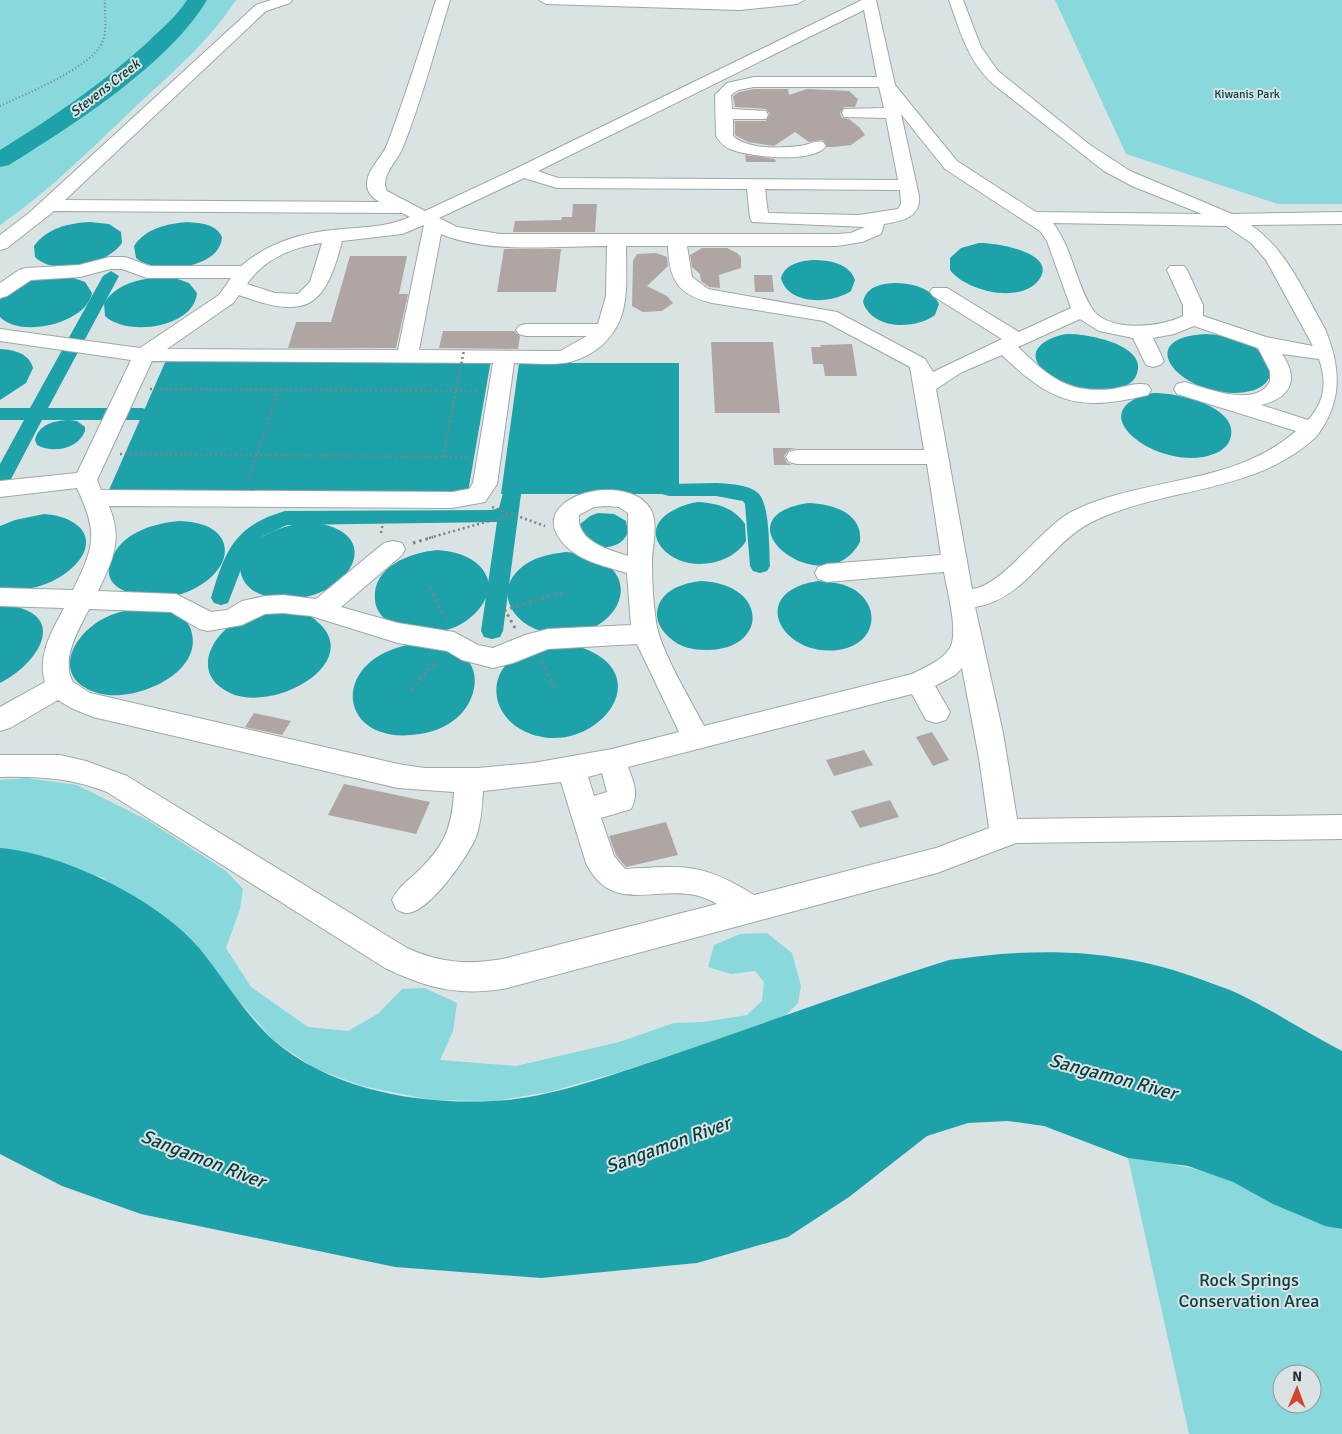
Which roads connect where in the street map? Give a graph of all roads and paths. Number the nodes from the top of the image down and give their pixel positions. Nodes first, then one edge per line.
1 (105, 0) edge
2 (285, 0) edge
3 (443, 0) edge
4 (546, 0) edge
5 (797, 0) edge
6 (956, 0) edge
7 (869, 1) edge
8 (789, 82) junction
9 (886, 84) junction
10 (792, 99) dead end
11 (0, 106) edge
12 (850, 113) dead end
13 (893, 113) junction
14 (724, 114) junction
15 (760, 115) dead end
16 (817, 146) dead end
17 (795, 151) junction
18 (523, 172) junction
19 (756, 184) junction
20 (800, 184) junction
21 (908, 185) junction
22 (48, 205) junction
23 (405, 208) junction
24 (1031, 217) junction
25 (1342, 218) edge
26 (875, 219) junction
27 (429, 220) junction
28 (1227, 220) junction
29 (334, 235) junction
30 (616, 240) junction
31 (677, 240) junction
32 (0, 244) edge
33 (1177, 270) dead end
34 (242, 280) junction
35 (0, 292) edge
36 (940, 292) dead end
37 (1082, 311) junction
38 (1193, 319) junction
39 (526, 330) dead end
40 (606, 330) junction
41 (1140, 332) junction
42 (0, 335) edge
43 (1011, 343) junction
44 (1267, 346) junction
45 (464, 350) dead end
46 (144, 355) junction
47 (407, 357) junction
48 (504, 358) junction
49 (1333, 359) edge
50 (1153, 361) dead end
51 (925, 386) junction
52 (154, 389) dead end
53 (1185, 389) dead end
54 (279, 390) junction
55 (1140, 390) dead end
56 (456, 391) junction
57 (486, 391) dead end
58 (1230, 403) junction
59 (1312, 428) junction
60 (125, 454) dead end
61 (257, 455) junction
62 (443, 457) junction
63 (474, 457) dead end
64 (797, 457) dead end
65 (937, 457) junction
66 (248, 482) dead end
67 (3, 489) edge
68 (88, 489) junction
69 (498, 511) dead end
70 (507, 514) junction
71 (568, 533) junction
72 (393, 549) joint
73 (955, 562) junction
74 (639, 568) junction
75 (827, 573) dead end
76 (430, 588) dead end
77 (564, 592) dead end
78 (0, 597) edge
79 (961, 598) junction
80 (79, 599) junction
81 (511, 609) dead end
82 (321, 610) junction
83 (451, 628) dead end
84 (967, 633) junction
85 (645, 634) junction
86 (442, 654) dead end
87 (539, 657) dead end
88 (919, 682) junction
89 (60, 686) junction
90 (411, 690) dead end
91 (556, 690) dead end
92 (936, 712) dead end
93 (0, 720) edge
94 (696, 738) junction
95 (612, 760) junction
96 (0, 766) edge
97 (571, 769) junction
98 (469, 779) junction
99 (584, 810) junction
100 (1342, 827) edge
101 (1004, 834) junction
102 (407, 900) dead end
103 (751, 910) junction

1 - 11 path
2 - 22 lane
3 - 23 lane
4 - 5 lane
6 - 28 lane
7 - 9 lane
7 - 18 lane
8 - 9 lane
8 - 10 lane
8 - 14 lane
9 - 13 lane
9 - 24 lane
12 - 13 lane
13 - 21 lane
14 - 15 lane
14 - 17 lane
16 - 17 lane
17 - 20 lane
18 - 19 lane
18 - 27 lane
19 - 20 lane
19 - 26 lane
20 - 21 lane
21 - 26 lane
22 - 23 lane
22 - 32 lane
23 - 27 lane
24 - 28 lane
24 - 37 lane
25 - 28 lane
26 - 31 lane
27 - 29 lane
27 - 30 lane
27 - 47 lane
28 - 49 lane
29 - 34 lane
29 - 34 lane
30 - 31 lane
30 - 40 lane
31 - 51 lane
33 - 38 lane
34 - 35 lane
34 - 46 lane
36 - 43 lane
37 - 41 lane
37 - 43 lane
38 - 41 lane
38 - 44 lane
39 - 40 lane
40 - 48 lane
41 - 50 lane
42 - 46 lane
43 - 51 lane
43 - 55 lane
44 - 49 lane
44 - 58 lane
45 - 56 path, bridge
46 - 47 lane
46 - 68 lane
47 - 48 lane
48 - 68 lane
49 - 59 lane
51 - 65 lane
52 - 54 path
53 - 58 lane
54 - 56 path
54 - 61 path
56 - 57 path
56 - 62 path, bridge
58 - 59 lane
59 - 79 lane
60 - 61 path
61 - 62 path
61 - 66 path
62 - 63 path
64 - 65 lane
65 - 73 lane
67 - 68 lane
68 - 80 lane
69 - 70 path
70 - 71 path
70 - 72 path
71 - 74 lane
71 - 74 lane
72 - 82 lane
73 - 75 lane
73 - 79 lane
74 - 85 lane
76 - 83 path
77 - 81 path
78 - 80 lane
79 - 84 lane
80 - 82 lane
80 - 89 lane
82 - 85 lane
84 - 88 lane
84 - 101 lane
85 - 94 lane
86 - 90 path
87 - 91 path
88 - 92 lane
88 - 94 lane
89 - 93 lane
89 - 98 lane
94 - 95 lane
95 - 97 lane
95 - 99 lane
96 - 103 lane
97 - 98 lane
97 - 99 lane
98 - 102 lane
99 - 103 lane
100 - 101 lane
101 - 103 lane

